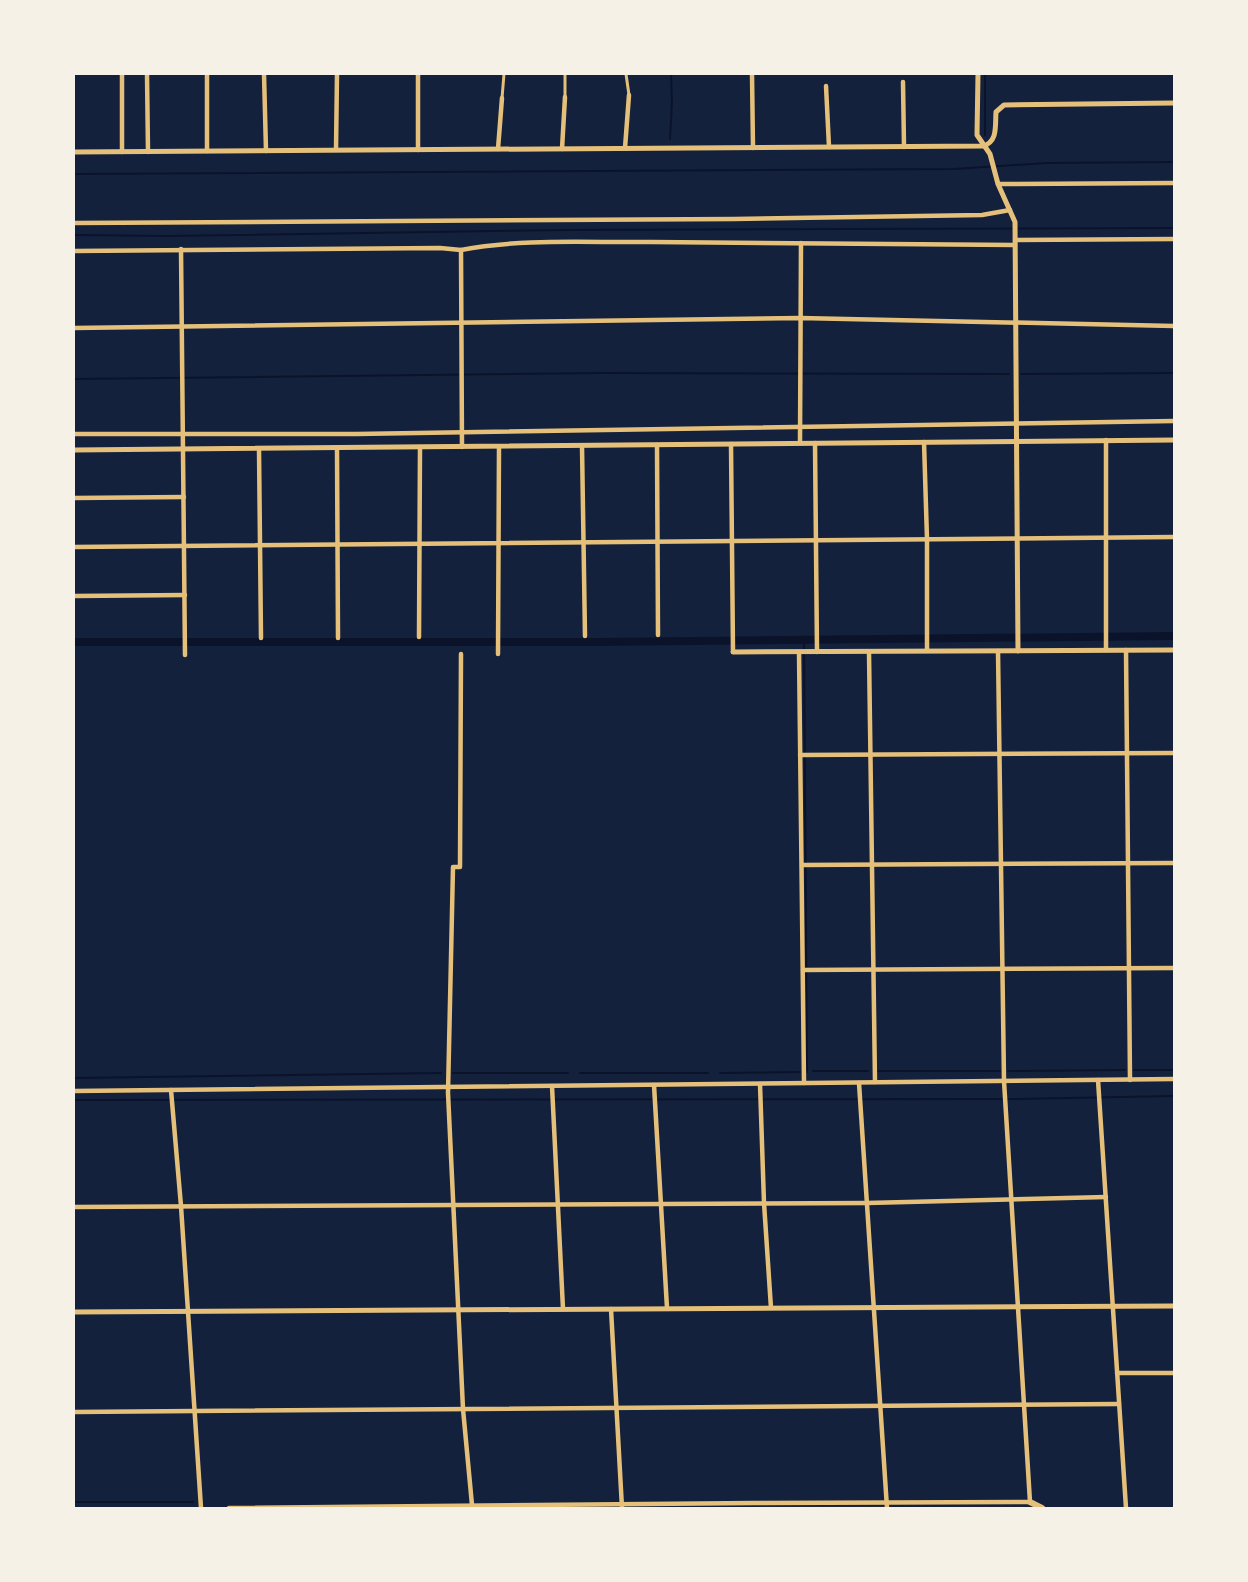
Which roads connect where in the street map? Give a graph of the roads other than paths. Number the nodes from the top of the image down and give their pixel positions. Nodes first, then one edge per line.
1 (122, 74) edge
2 (147, 74) edge
3 (207, 74) edge
4 (264, 74) edge
5 (336, 74) edge
6 (418, 74) edge
7 (504, 74) edge
8 (565, 74) edge
9 (626, 74) edge
10 (752, 74) edge
11 (978, 74) edge
12 (903, 82) dead end
13 (826, 86) dead end
14 (629, 94) joint
15 (565, 97) joint
16 (502, 98) joint
17 (1174, 103) edge
18 (983, 146) junction
19 (829, 147) junction
20 (904, 147) junction
21 (626, 148) junction
22 (753, 148) junction
23 (498, 149) junction
24 (562, 149) junction
25 (336, 150) junction
26 (418, 150) junction
27 (207, 151) junction
28 (266, 151) junction
29 (74, 152) edge
30 (122, 152) junction
31 (148, 152) junction
32 (1174, 183) edge
33 (998, 184) junction
34 (1010, 210) junction
35 (74, 223) edge
36 (1174, 239) edge
37 (801, 243) junction
38 (1015, 243) junction
39 (181, 249) junction
40 (461, 250) junction
41 (74, 251) edge
42 (800, 318) junction
43 (461, 323) junction
44 (1016, 324) junction
45 (1174, 326) edge
46 (183, 327) junction
47 (74, 328) edge
48 (1174, 421) edge
49 (1015, 424) junction
50 (800, 428) junction
51 (462, 431) junction
52 (74, 434) edge
53 (183, 434) junction
54 (1106, 440) junction
55 (1174, 440) edge
56 (1015, 441) junction
57 (924, 442) junction
58 (800, 443) junction
59 (815, 443) junction
60 (731, 444) junction
61 (657, 445) junction
62 (582, 446) junction
63 (420, 447) junction
64 (462, 447) junction
65 (499, 447) junction
66 (337, 448) junction
67 (259, 449) junction
68 (74, 450) edge
69 (184, 450) junction
70 (184, 497) junction
71 (74, 498) edge
72 (1106, 537) junction
73 (1174, 537) edge
74 (927, 539) junction
75 (1017, 539) junction
76 (732, 541) junction
77 (816, 541) junction
78 (658, 542) junction
79 (499, 543) junction
80 (584, 543) junction
81 (420, 544) junction
82 (260, 545) junction
83 (338, 545) junction
84 (184, 546) junction
85 (74, 547) edge
86 (185, 595) junction
87 (74, 596) edge
88 (658, 635) dead end
89 (585, 636) dead end
90 (420, 637) dead end
91 (261, 638) dead end
92 (338, 638) dead end
93 (1106, 647) junction
94 (927, 650) junction
95 (1126, 650) junction
96 (1174, 650) edge
97 (998, 651) junction
98 (1018, 651) junction
99 (733, 652) joint
100 (799, 652) junction
101 (817, 652) junction
102 (869, 652) junction
103 (185, 653) dead end
104 (461, 654) dead end
105 (498, 654) dead end
106 (1174, 753) edge
107 (1000, 754) junction
108 (1127, 754) junction
109 (800, 755) junction
110 (870, 755) junction
111 (1174, 863) edge
112 (872, 864) junction
113 (1001, 864) junction
114 (1128, 864) junction
115 (802, 865) junction
116 (1174, 968) edge
117 (1003, 969) junction
118 (1129, 969) junction
119 (803, 970) junction
120 (873, 970) junction
121 (1174, 1079) edge
122 (1098, 1080) junction
123 (1130, 1080) junction
124 (1004, 1081) junction
125 (875, 1082) junction
126 (804, 1083) junction
127 (860, 1083) junction
128 (760, 1084) junction
129 (552, 1086) junction
130 (654, 1088) junction
131 (171, 1090) junction
132 (448, 1090) junction
133 (74, 1091) edge
134 (1106, 1197) junction
135 (1011, 1199) junction
136 (764, 1203) junction
137 (867, 1203) junction
138 (556, 1204) junction
139 (662, 1204) junction
140 (454, 1205) junction
141 (182, 1206) junction
142 (74, 1207) edge
143 (1018, 1306) junction
144 (1113, 1306) junction
145 (1174, 1306) edge
146 (875, 1307) junction
147 (668, 1308) junction
148 (771, 1308) junction
149 (563, 1309) junction
150 (611, 1309) junction
151 (459, 1310) junction
152 (74, 1312) edge
153 (188, 1312) junction
154 (1117, 1373) junction
155 (1174, 1373) edge
156 (1119, 1404) junction
157 (1023, 1405) junction
158 (879, 1406) junction
159 (463, 1409) junction
160 (618, 1409) junction
161 (195, 1411) junction
162 (74, 1412) edge
163 (1030, 1505) edge
164 (622, 1506) edge
165 (754, 1506) edge
166 (887, 1506) edge
167 (473, 1507) edge
168 (359, 1508) edge
169 (201, 1509) edge
170 (229, 1509) edge
171 (1042, 1509) edge
172 (1126, 1509) edge

1 - 30 street
2 - 31 street
3 - 27 street
4 - 28 street
5 - 25 street
6 - 26 street
7 - 16 street
8 - 15 street
9 - 14 street
10 - 22 street
11 - 18 street
12 - 20 street
13 - 19 street
14 - 21 street
15 - 24 street
16 - 23 street
17 - 18 street
18 - 20 street
18 - 33 street
19 - 20 street
19 - 22 street
21 - 22 street
21 - 24 street
23 - 24 street
23 - 26 street
25 - 26 street
25 - 28 street
27 - 28 street
27 - 31 street
29 - 30 street
30 - 31 street
32 - 33 street
33 - 34 street
34 - 35 street
34 - 38 street
36 - 38 street
37 - 38 street
37 - 40 street
37 - 42 street
38 - 44 street
39 - 40 street
39 - 41 street
39 - 46 street
40 - 43 street
42 - 43 street
42 - 44 street
42 - 50 street
43 - 46 street
43 - 51 street
44 - 45 street
44 - 49 street
46 - 47 street
46 - 53 street
48 - 49 street
49 - 50 street
49 - 56 street
50 - 51 street
50 - 58 street
51 - 53 street
51 - 64 street
52 - 53 street
53 - 69 street
54 - 55 street
54 - 56 street
54 - 72 street
56 - 57 street
56 - 75 street
57 - 59 street
57 - 74 street
58 - 59 street
58 - 60 street
59 - 77 street
60 - 61 street
60 - 76 street
61 - 62 street
61 - 78 street
62 - 65 street
62 - 80 street
63 - 64 street
63 - 66 street
63 - 81 street
64 - 65 street
65 - 79 street
66 - 67 street
66 - 83 street
67 - 69 street
67 - 82 street
68 - 69 street
69 - 70 street
70 - 71 street
70 - 84 street
72 - 73 street
72 - 75 street
72 - 93 street
74 - 75 street
74 - 77 street
74 - 94 street
75 - 98 street
76 - 77 street
76 - 78 street
76 - 99 street
77 - 101 street
78 - 80 street
78 - 88 street
79 - 80 street
79 - 81 street
79 - 105 street
80 - 89 street
81 - 83 street
81 - 90 street
82 - 83 street
82 - 84 street
82 - 91 street
83 - 92 street
84 - 85 street
84 - 86 street
86 - 87 street
86 - 103 street
93 - 95 street
93 - 98 street
94 - 97 street
94 - 102 street
95 - 96 street
95 - 108 street
97 - 98 street
97 - 107 street
99 - 100 street
100 - 101 street
100 - 109 street
101 - 102 street
102 - 110 street
104 - 132 street
106 - 108 street
107 - 108 street
107 - 110 street
107 - 113 street
108 - 114 street
109 - 110 street
109 - 115 street
110 - 112 street
111 - 114 street
112 - 113 street
112 - 115 street
112 - 120 street
113 - 114 street
113 - 117 street
114 - 118 street
115 - 119 street
116 - 118 street
117 - 118 street
117 - 120 street
117 - 124 street
118 - 123 street
119 - 120 street
119 - 126 street
120 - 125 street
121 - 123 street
122 - 123 street
122 - 124 street
122 - 134 street
124 - 125 street
124 - 135 street
125 - 127 street
126 - 127 street
126 - 128 street
127 - 137 street
128 - 130 street
128 - 136 street
129 - 130 street
129 - 132 street
129 - 138 street
130 - 139 street
131 - 132 street
131 - 133 street
131 - 141 street
132 - 140 street
134 - 135 street
134 - 144 street
135 - 137 street
135 - 143 street
136 - 137 street
136 - 139 street
136 - 148 street
137 - 146 street
138 - 139 street
138 - 140 street
138 - 149 street
139 - 147 street
140 - 141 street
140 - 151 street
141 - 142 street
141 - 153 street
143 - 144 street
143 - 146 street
143 - 157 street
144 - 145 street
144 - 154 street
146 - 148 street
146 - 158 street
147 - 148 street
147 - 150 street
149 - 150 street
149 - 151 street
150 - 160 street
151 - 153 street
151 - 159 street
152 - 153 street
153 - 161 street
154 - 155 street
154 - 156 street
156 - 157 street
156 - 172 street
157 - 158 street
157 - 163 street
158 - 160 street
158 - 166 street
159 - 160 street
159 - 161 street
159 - 167 street
160 - 164 street
161 - 162 street
161 - 169 street
163 - 166 street
163 - 171 main road
164 - 165 street
164 - 167 street
165 - 166 street
167 - 168 street
168 - 170 street

